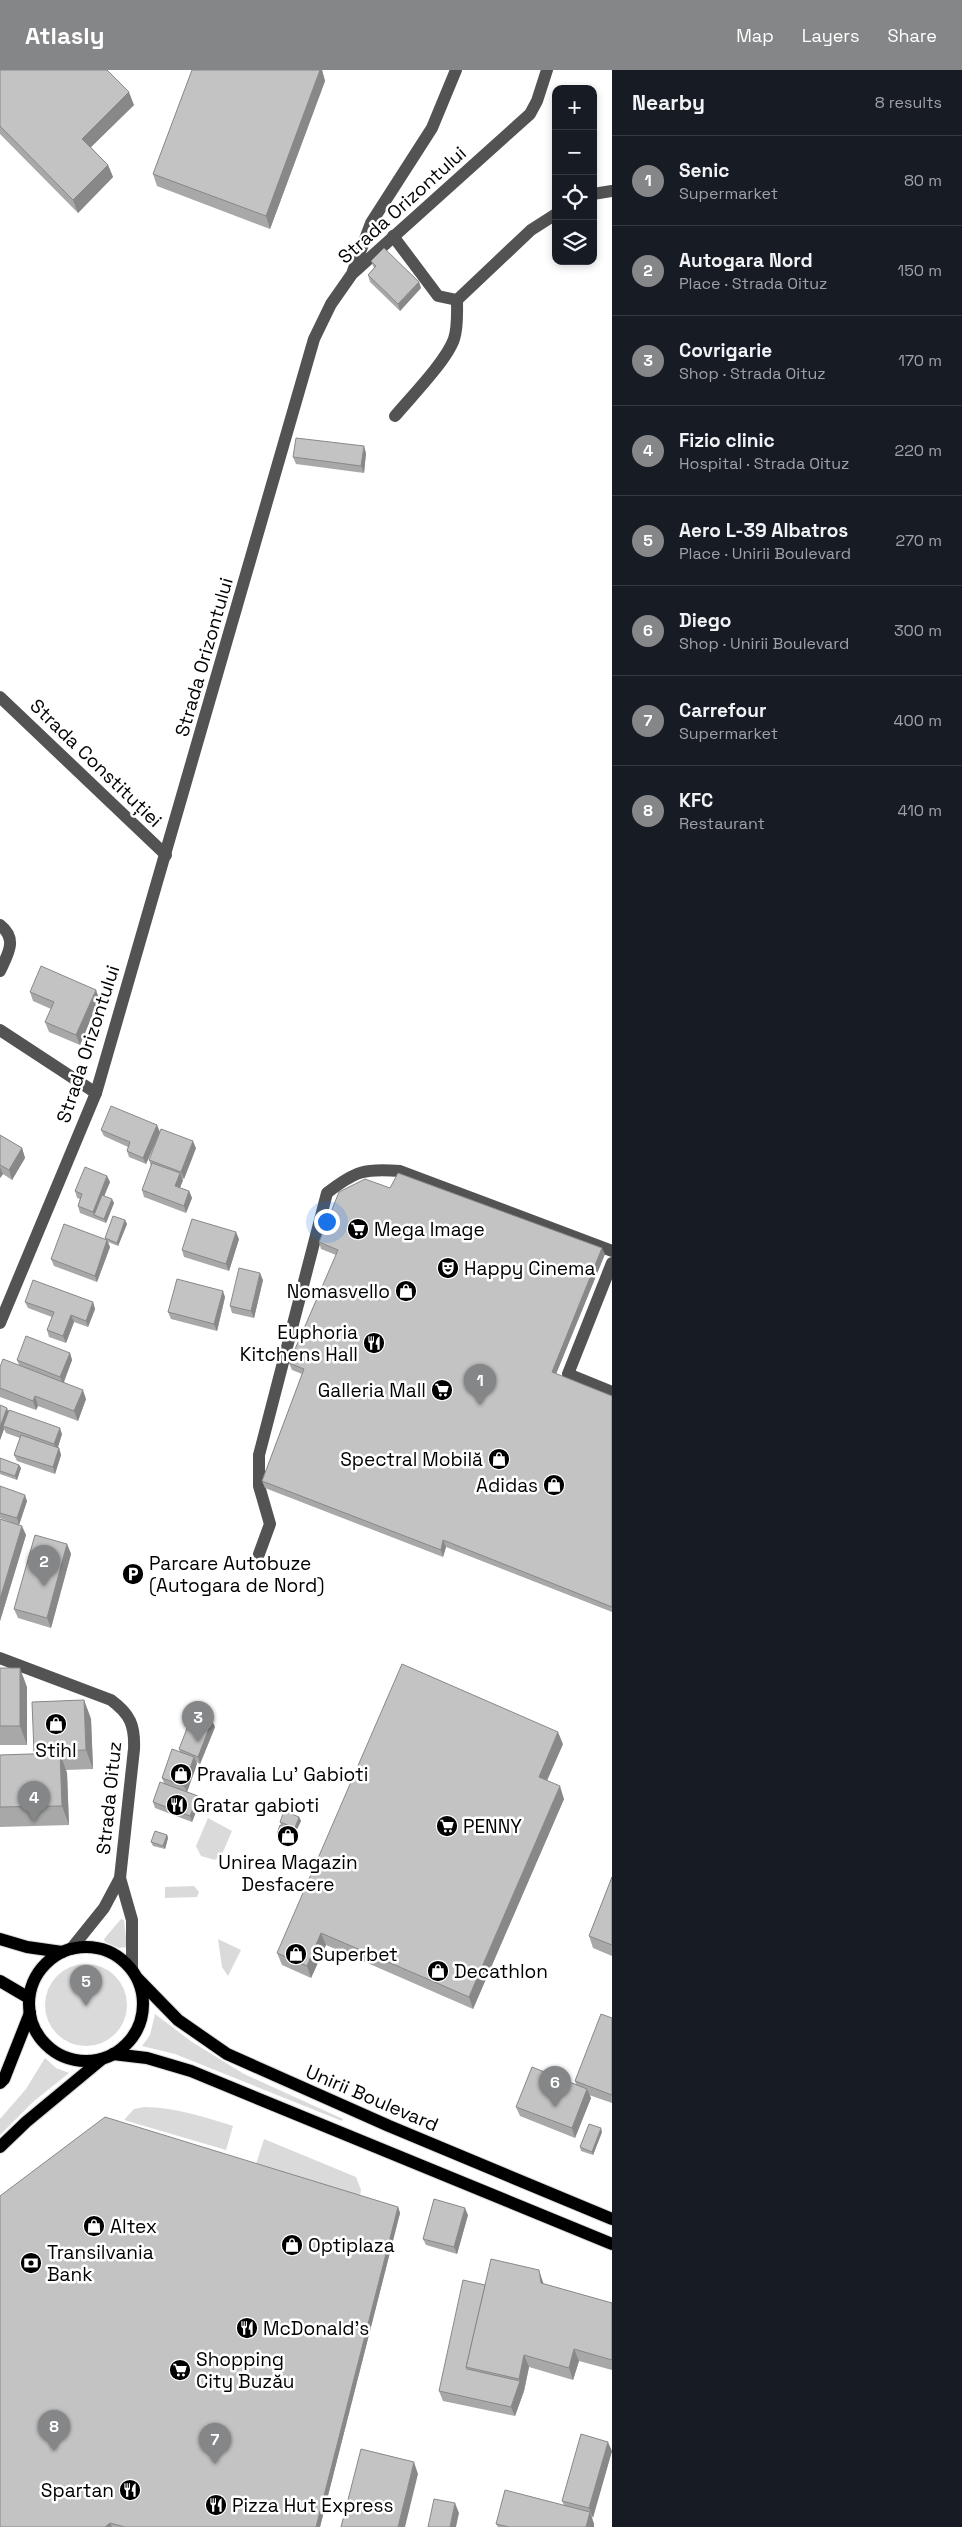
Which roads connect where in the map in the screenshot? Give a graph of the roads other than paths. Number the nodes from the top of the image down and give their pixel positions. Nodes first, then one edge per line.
1 (456, 70) edge
2 (547, 70) edge
3 (612, 192) edge
4 (597, 194) edge
5 (552, 217) edge
6 (393, 236) junction
7 (352, 274) junction
8 (456, 300) junction
9 (395, 416) dead end
10 (0, 697) edge
11 (166, 855) junction
12 (0, 925) edge
13 (0, 971) edge
14 (0, 1030) edge
15 (96, 1093) junction
16 (612, 1251) edge
17 (612, 1263) edge
18 (0, 1323) edge
19 (612, 1392) edge
20 (259, 1554) dead end
21 (0, 1658) edge
22 (120, 1878) junction
23 (0, 1939) edge
24 (67, 1950) junction
25 (135, 1974) junction
26 (0, 1981) edge
27 (29, 1998) junction
28 (30, 2013) junction
29 (108, 2056) junction
30 (0, 2083) edge
31 (0, 2147) edge
32 (612, 2219) edge
33 (612, 2244) edge

1 - 7 street
2 - 6 street, Strada Orizontului
3 - 4 street
5 - 8 street
6 - 7 street, Strada Orizontului
6 - 8 street
7 - 11 street, Strada Orizontului
8 - 9 street
10 - 11 street, Strada Constituției
11 - 15 street, Strada Orizontului
12 - 13 street
14 - 15 street
15 - 18 street, Strada Orizontului
16 - 20 street
17 - 19 street
21 - 22 street, Strada Oituz
22 - 24 street, Strada Oituz
22 - 25 street, Strada Oituz
23 - 24 main road
24 - 25 main road
24 - 27 main road
25 - 29 main road
25 - 32 main road, Unirii Boulevard
26 - 27 main road
27 - 28 main road
28 - 29 main road
28 - 30 main road
29 - 31 main road
29 - 33 main road

